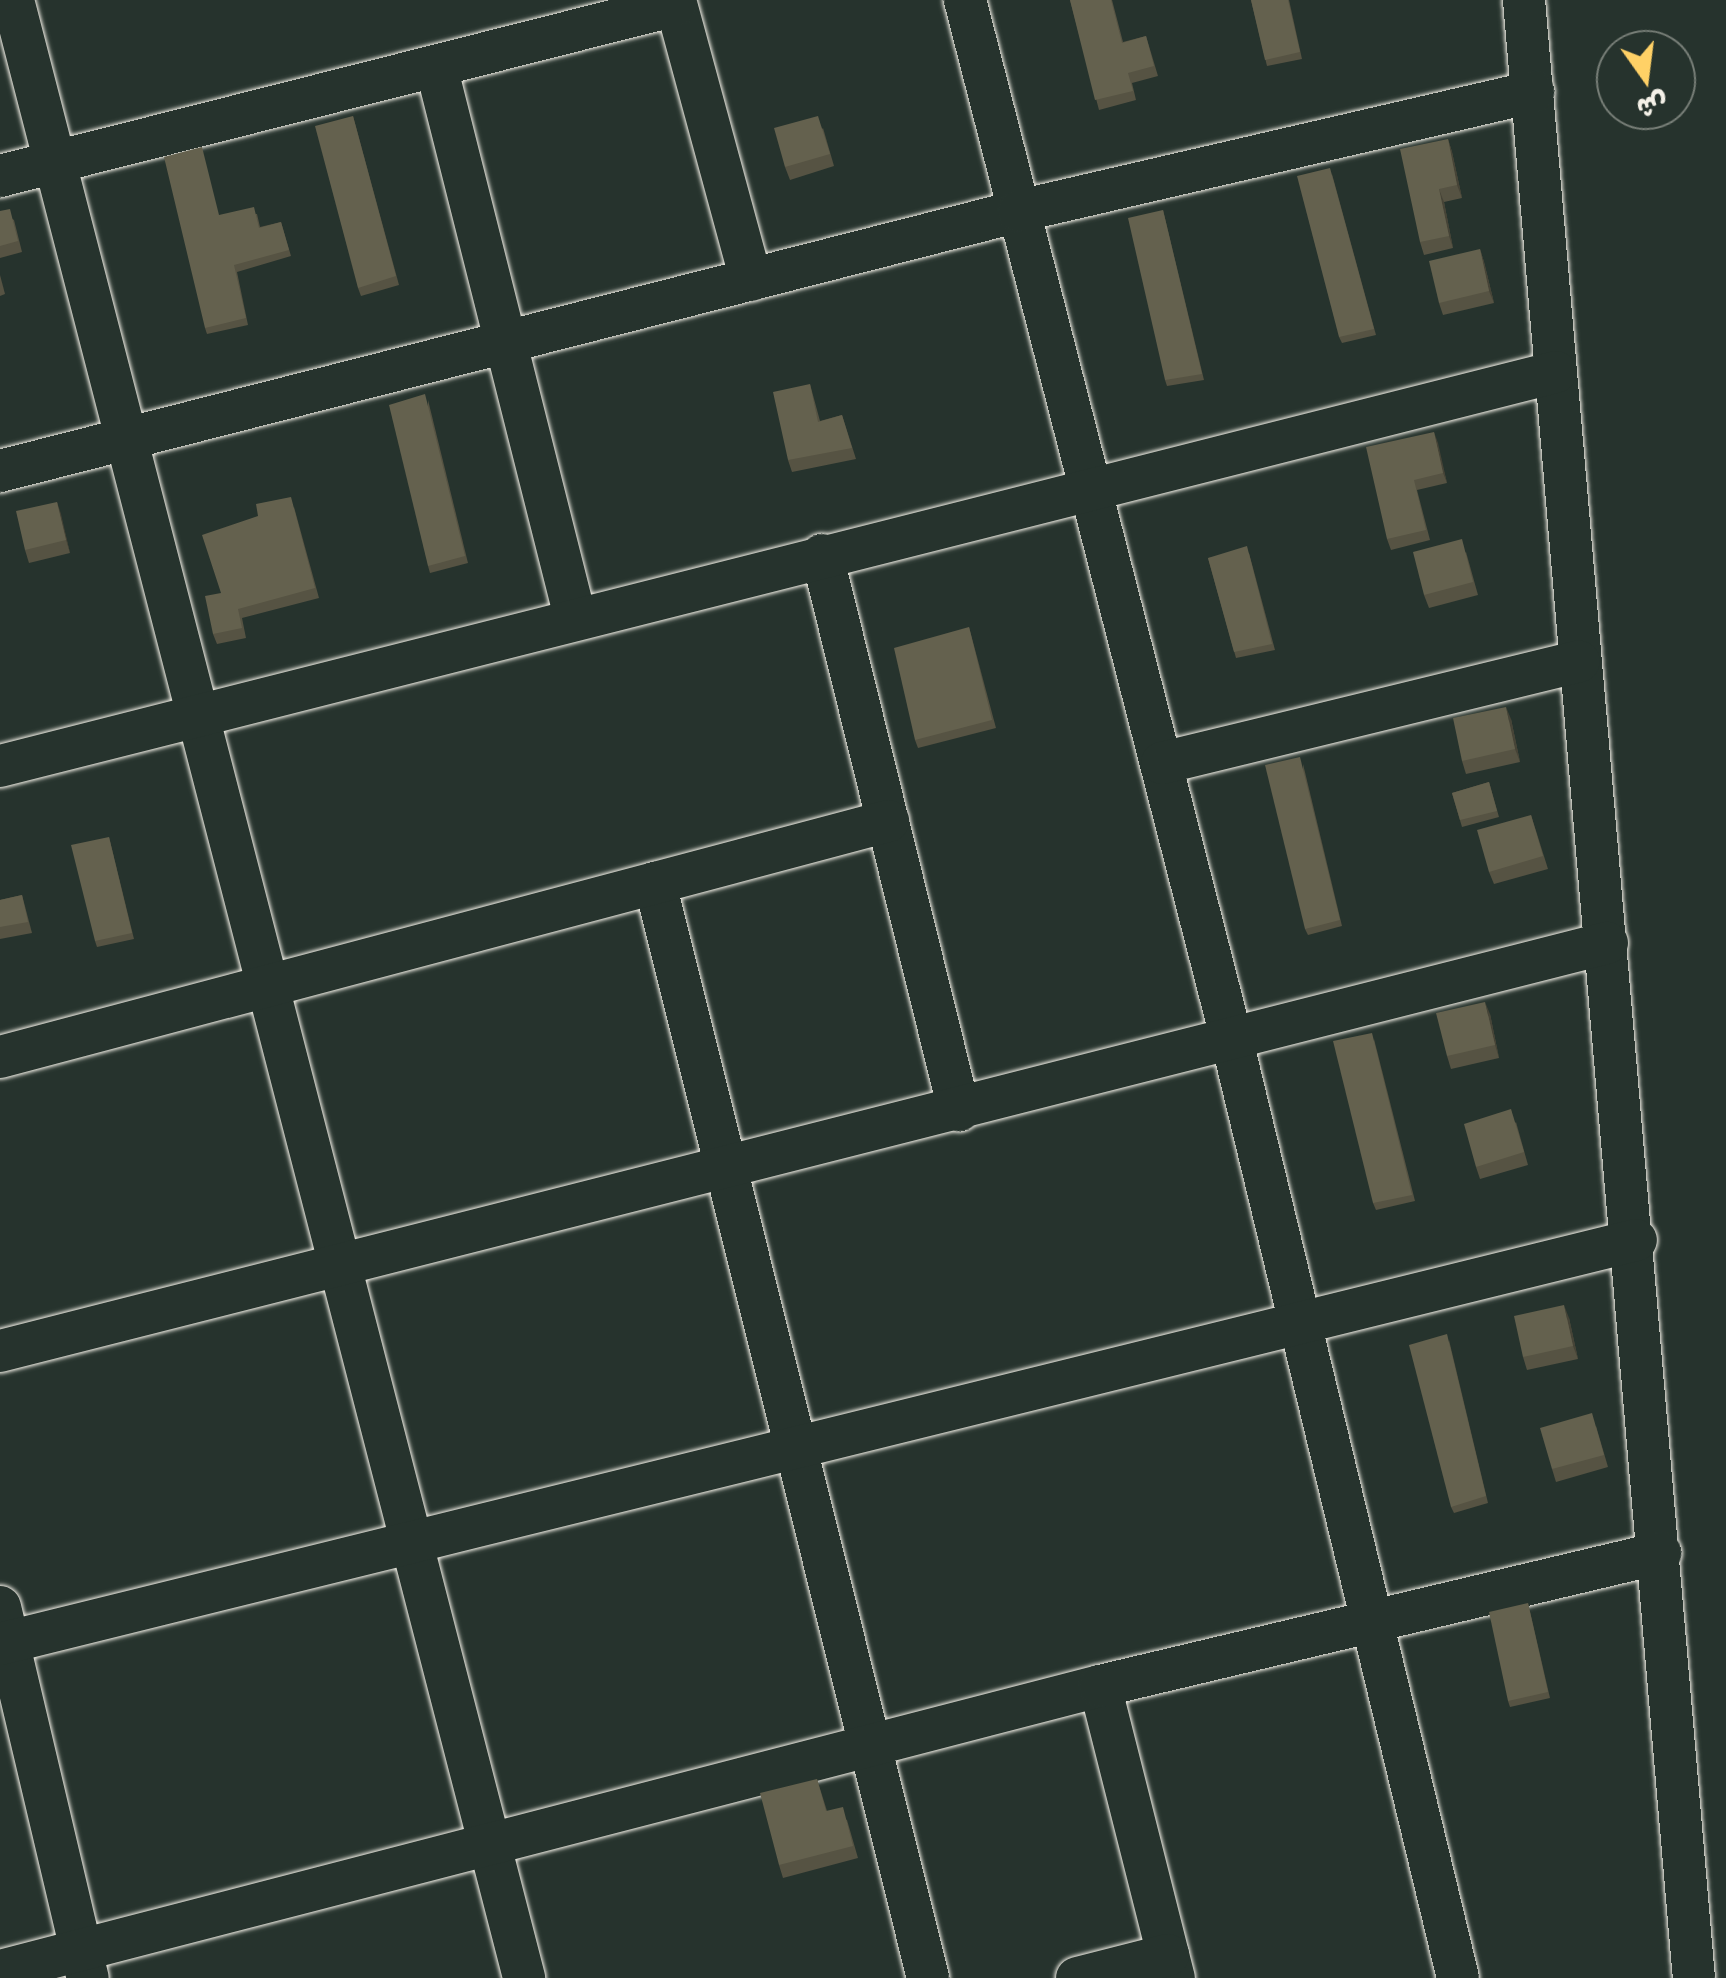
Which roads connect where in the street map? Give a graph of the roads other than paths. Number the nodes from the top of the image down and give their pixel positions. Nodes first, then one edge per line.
1 (13, 0) edge
2 (966, 0) edge
3 (1524, 0) edge
4 (676, 2) edge
5 (436, 66) junction
6 (1533, 92) junction
7 (54, 162) junction
8 (0, 176) edge
9 (1019, 211) junction
10 (751, 280) junction
11 (506, 345) junction
12 (1556, 372) junction
13 (126, 438) junction
14 (0, 471) edge
15 (1092, 488) junction
16 (822, 555) junction
17 (574, 617) junction
18 (1580, 662) junction
19 (195, 719) junction
20 (1162, 763) junction
21 (0, 766) edge
22 (888, 822) junction
23 (655, 883) junction
24 (1607, 943) junction
25 (267, 985) junction
26 (1232, 1041) junction
27 (0, 1057) edge
28 (959, 1110) junction
29 (723, 1168) junction
30 (1636, 1240) junction
31 (343, 1262) junction
32 (1299, 1322) junction
33 (0, 1351) edge
34 (793, 1449) junction
35 (412, 1544) junction
36 (1660, 1553) junction
37 (1373, 1618) junction
38 (3, 1631) edge
39 (1100, 1686) junction
40 (871, 1748) junction
41 (490, 1849) junction
42 (85, 1964) edge
43 (1171, 1967) edge
44 (0, 1971) edge
45 (524, 1978) edge
46 (928, 1978) edge
47 (1077, 1978) edge
48 (1458, 1978) edge
49 (1694, 1978) edge

1 - 7 street
2 - 9 street
3 - 6 street
4 - 5 street
4 - 10 street
5 - 7 street
5 - 11 street
6 - 9 street
6 - 12 street
7 - 8 street
7 - 13 street
9 - 10 street
9 - 15 street
10 - 11 street
11 - 13 street
11 - 17 street
12 - 15 street
12 - 18 street
13 - 14 street
13 - 19 street
15 - 16 street
15 - 20 street
16 - 17 street
16 - 22 street
17 - 19 street
18 - 20 street
18 - 24 street
19 - 21 street
19 - 25 street
20 - 26 street
22 - 23 street
22 - 28 street
23 - 25 street
23 - 29 street
24 - 26 street
24 - 30 street
25 - 27 street
25 - 31 street
26 - 28 street
26 - 32 street
28 - 29 street
29 - 31 street
29 - 34 street
30 - 32 street
30 - 36 street
31 - 33 street
31 - 35 street
32 - 34 street
32 - 37 street
34 - 35 street
34 - 40 street
35 - 38 street
35 - 41 street
36 - 37 street
36 - 49 street
37 - 39 street
37 - 48 street
38 - 42 street
39 - 40 street
39 - 43 street
40 - 41 street
40 - 46 street
41 - 42 street
41 - 45 street
42 - 44 street
43 - 47 street

